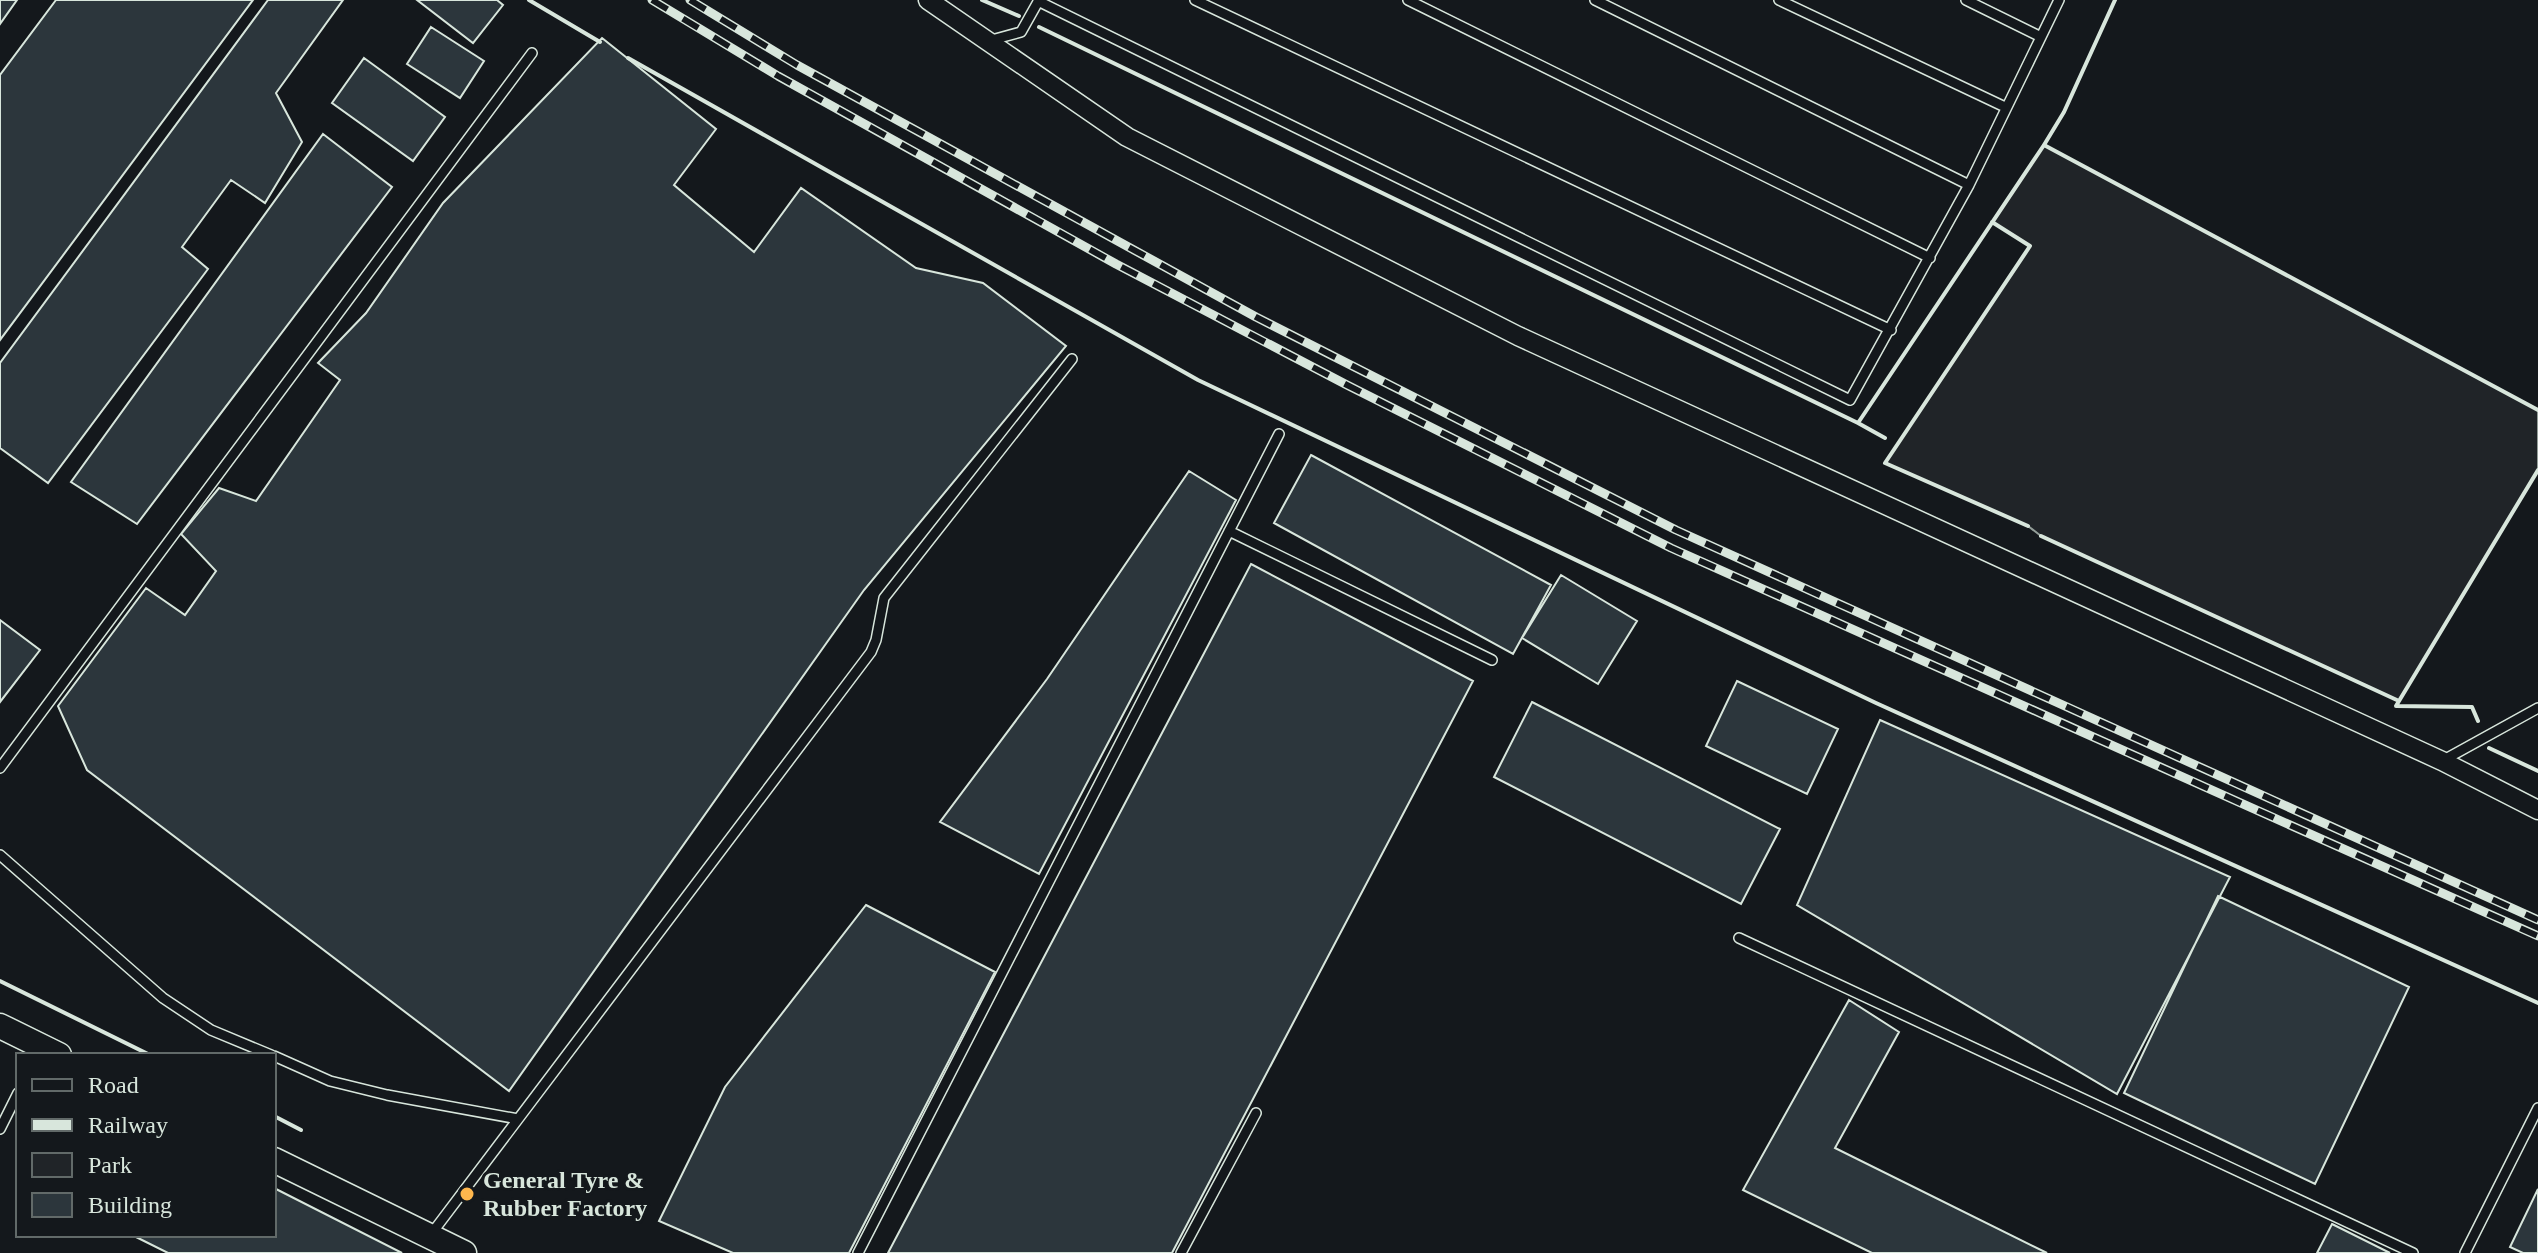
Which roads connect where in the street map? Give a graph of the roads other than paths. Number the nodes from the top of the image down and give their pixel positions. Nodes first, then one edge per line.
1 (928, 0) edge
2 (1195, 0) edge
3 (1408, 0) edge
4 (1595, 0) edge
5 (1779, 0) edge
6 (1966, 0) edge
7 (2059, 0) edge
8 (1038, 1) edge
9 (2041, 37) junction
10 (988, 41) junction
11 (532, 53) dead end
12 (2005, 107) junction
13 (1969, 185) junction
14 (1930, 258) junction
15 (1891, 330) junction
16 (1072, 359) dead end
17 (1279, 434) dead end
18 (1229, 531) junction
19 (1492, 660) dead end
20 (2538, 708) edge
21 (2442, 761) junction
22 (0, 768) edge
23 (2538, 810) edge
24 (0, 855) edge
25 (1739, 938) dead end
26 (0, 1026) edge
27 (46, 1052) edge
28 (265, 1053) edge
29 (276, 1058) edge
30 (16, 1097) edge
31 (2538, 1108) edge
32 (1256, 1113) dead end
33 (518, 1119) junction
34 (0, 1129) edge
35 (276, 1161) edge
36 (430, 1236) junction
37 (464, 1253) edge
38 (858, 1253) edge
39 (1181, 1253) edge
40 (2413, 1253) edge
41 (2465, 1253) edge

1 - 10 street
2 - 15 lane
3 - 14 lane
4 - 13 lane
5 - 12 lane
6 - 9 lane
7 - 9 lane
8 - 10 lane
8 - 15 lane
9 - 12 lane
10 - 21 street
11 - 22 lane
12 - 13 lane
13 - 14 lane
14 - 15 lane
16 - 33 lane
17 - 18 lane
18 - 19 lane
18 - 38 lane
20 - 21 lane
21 - 23 street
24 - 28 lane
25 - 40 lane
26 - 27 street
29 - 33 lane
30 - 34 lane
31 - 41 lane
32 - 39 lane
33 - 36 lane
35 - 36 street
36 - 37 street

